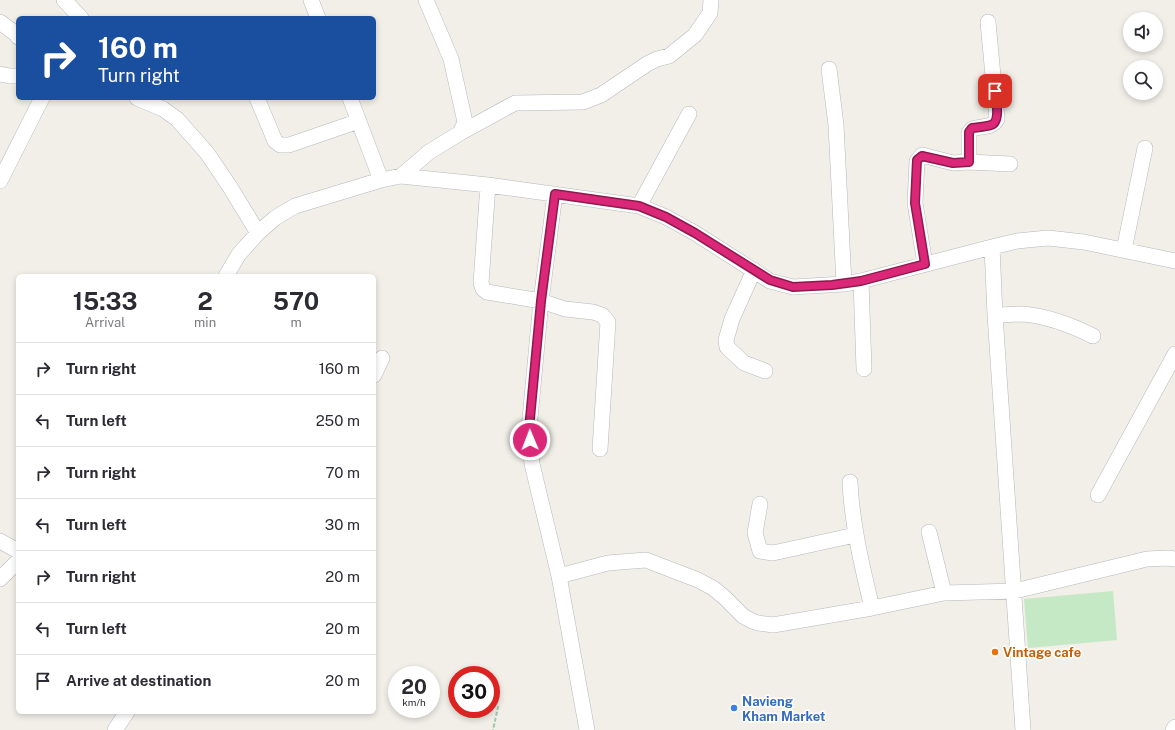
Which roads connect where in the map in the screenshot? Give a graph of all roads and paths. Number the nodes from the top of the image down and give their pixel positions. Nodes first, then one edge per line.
1 (64, 0) edge
2 (311, 0) edge
3 (426, 0) edge
4 (711, 0) edge
5 (79, 16) edge
6 (317, 16) edge
7 (0, 22) edge
8 (988, 22) dead end
9 (16, 34) edge
10 (829, 69) dead end
11 (0, 74) edge
12 (16, 76) edge
13 (41, 100) edge
14 (142, 100) edge
15 (258, 100) edge
16 (351, 100) edge
17 (689, 114) dead end
18 (359, 121) junction
19 (460, 132) junction
20 (1145, 148) dead end
21 (969, 162) junction
22 (1010, 164) dead end
23 (401, 176) junction
24 (381, 180) junction
25 (0, 181) edge
26 (488, 185) junction
27 (555, 194) junction
28 (639, 206) junction
29 (258, 233) junction
30 (992, 247) junction
31 (1124, 250) junction
32 (1175, 260) edge
33 (925, 264) junction
34 (754, 270) junction
35 (227, 274) edge
36 (861, 281) junction
37 (844, 284) junction
38 (541, 301) junction
39 (995, 316) junction
40 (1093, 336) dead end
41 (1175, 354) edge
42 (382, 358) dead end
43 (864, 369) dead end
44 (376, 371) edge
45 (765, 371) dead end
46 (600, 449) dead end
47 (850, 482) dead end
48 (1098, 496) dead end
49 (760, 504) dead end
50 (928, 532) dead end
51 (855, 535) junction
52 (0, 541) edge
53 (16, 550) edge
54 (1175, 559) edge
55 (16, 564) edge
56 (559, 576) junction
57 (0, 579) edge
58 (1015, 591) junction
59 (944, 593) junction
60 (872, 608) junction
61 (126, 714) edge
62 (496, 718) edge
63 (1175, 727) edge
64 (115, 730) edge
65 (493, 730) edge
66 (587, 730) edge
67 (1023, 730) edge
68 (1174, 730) edge

1 - 5 street
2 - 6 street
3 - 19 street
4 - 19 street
7 - 9 street
8 - 21 street
10 - 37 street
11 - 12 street
13 - 25 street
14 - 29 street
15 - 18 street
16 - 18 street
17 - 28 street
18 - 24 street
19 - 23 street
20 - 31 street
21 - 22 street
21 - 33 street
23 - 24 street
23 - 26 street
24 - 29 street
26 - 27 street
26 - 38 street
27 - 28 street
27 - 38 street
28 - 34 street
29 - 35 street
30 - 31 street
30 - 33 street
30 - 39 street
31 - 32 street
33 - 36 street
34 - 37 street
34 - 45 street
36 - 37 street
36 - 43 street
38 - 46 street
38 - 56 street
39 - 40 street
39 - 58 street
41 - 48 street
42 - 44 street
47 - 51 street
49 - 51 street
50 - 59 street
51 - 60 street
52 - 53 street
54 - 58 street
55 - 57 street
56 - 60 street
56 - 66 street
58 - 59 street
58 - 67 street
59 - 60 street
61 - 64 street
62 - 65 path
63 - 68 street

